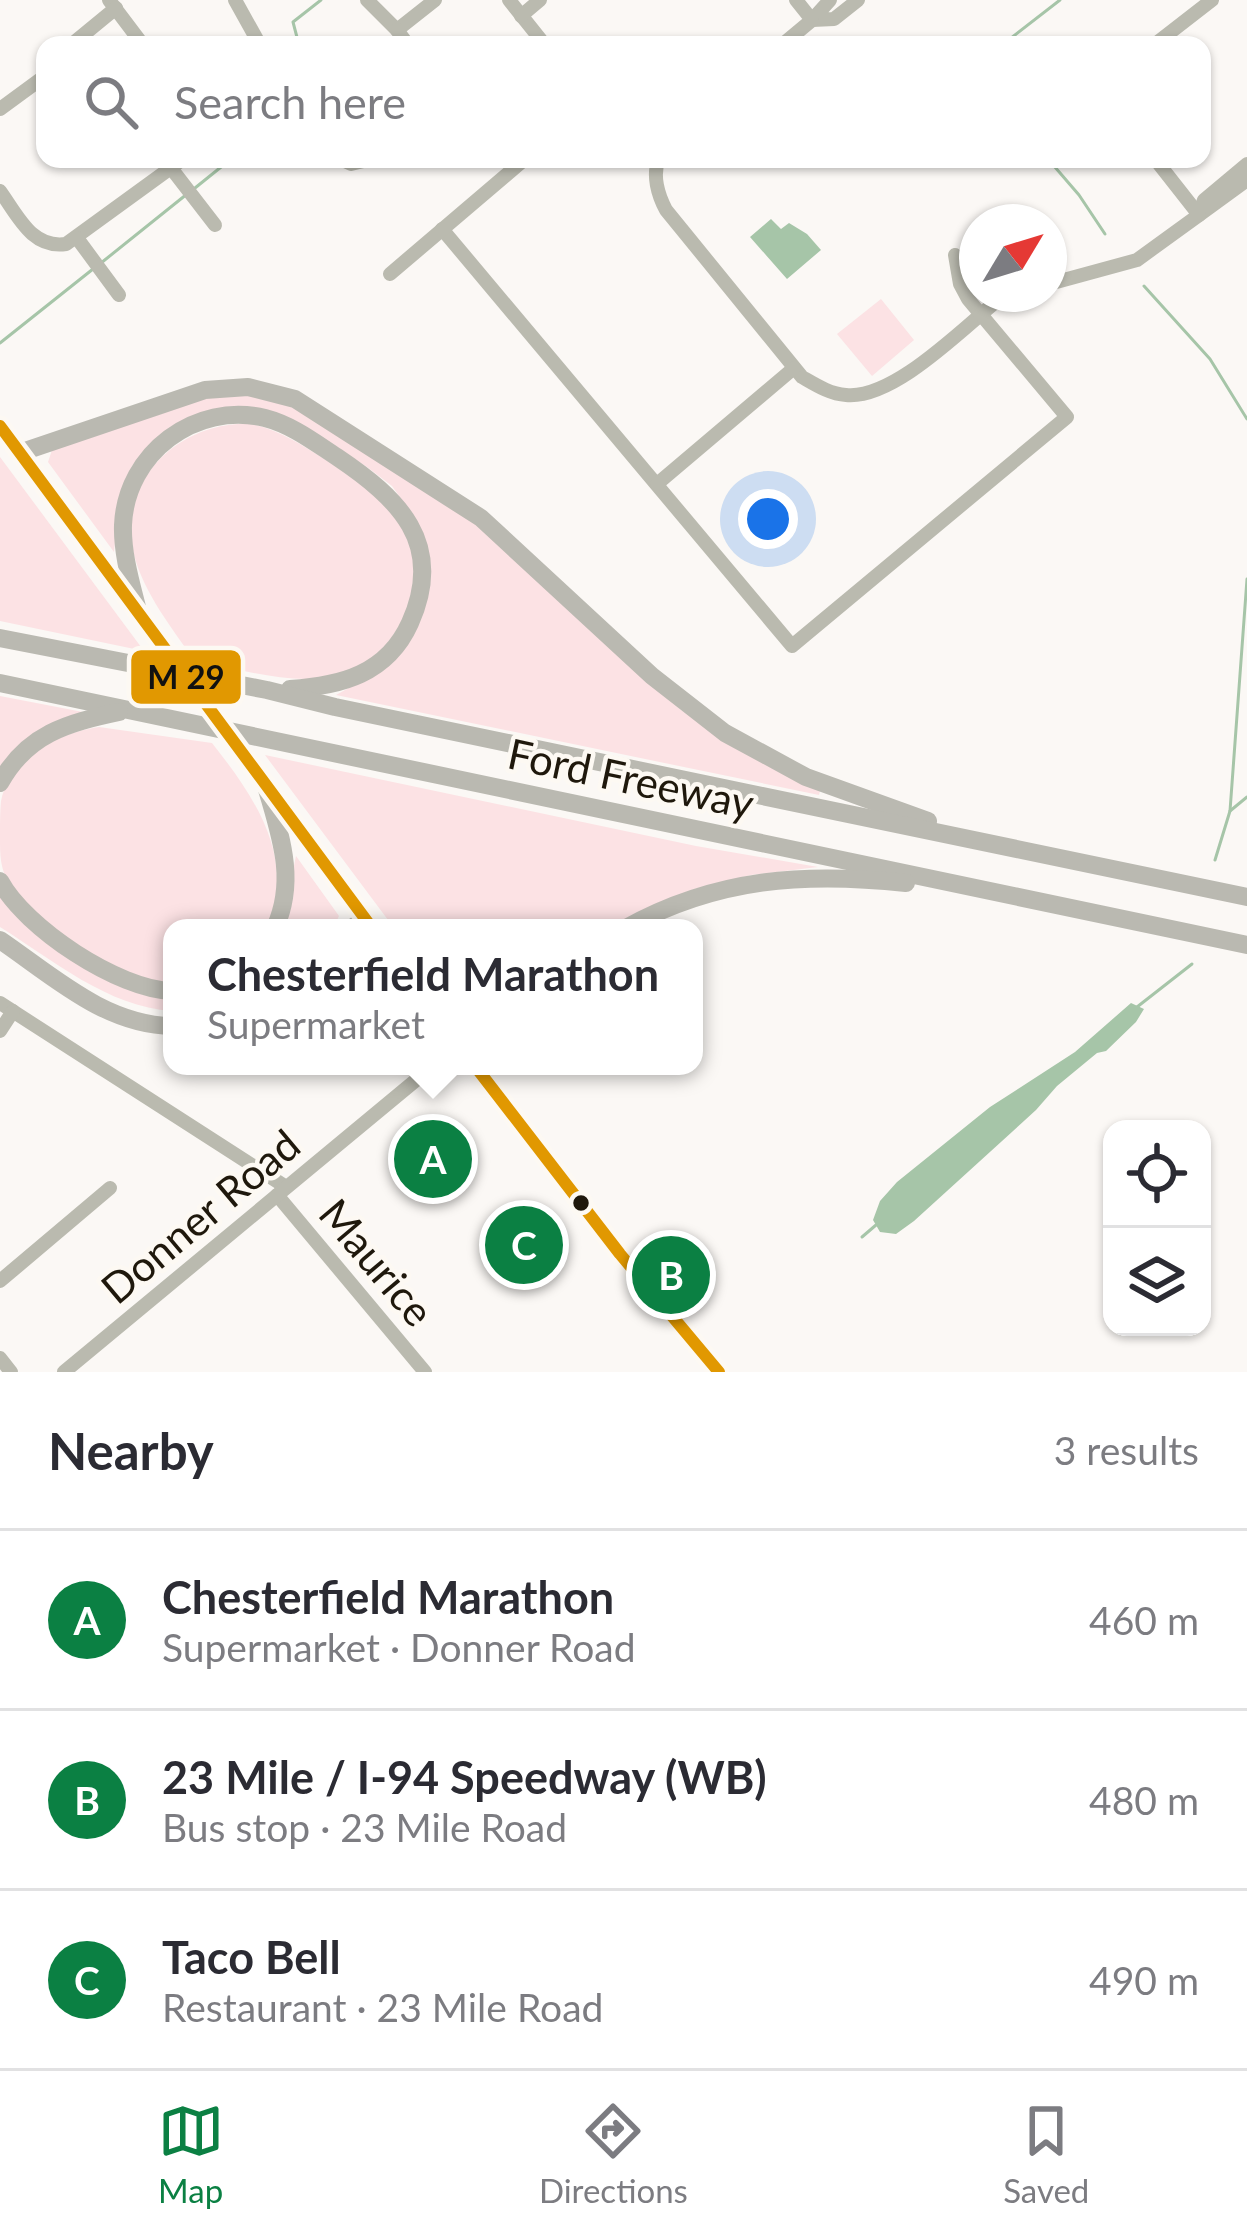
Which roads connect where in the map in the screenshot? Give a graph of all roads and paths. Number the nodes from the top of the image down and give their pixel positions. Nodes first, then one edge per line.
1 (235, 0) edge
2 (367, 0) edge
3 (435, 0) edge
4 (508, 0) edge
5 (540, 0) edge
6 (796, 0) edge
7 (830, 0) edge
8 (858, 0) edge
9 (1212, 0) edge
10 (112, 4) edge
11 (521, 16) junction
12 (812, 20) junction
13 (397, 30) junction
14 (80, 36) edge
15 (136, 36) edge
16 (255, 36) edge
17 (401, 36) edge
18 (538, 36) edge
19 (793, 36) edge
20 (1166, 36) edge
21 (36, 83) edge
22 (0, 110) edge
23 (1247, 164) edge
24 (170, 168) edge
25 (180, 168) edge
26 (514, 168) edge
27 (654, 168) edge
28 (1162, 168) edge
29 (1247, 180) edge
30 (0, 191) edge
31 (1199, 215) junction
32 (214, 225) dead end
33 (442, 229) junction
34 (77, 238) junction
35 (956, 255) dead end
36 (389, 274) dead end
37 (1067, 279) edge
38 (119, 295) dead end
39 (984, 312) edge
40 (980, 315) junction
41 (794, 368) junction
42 (0, 426) edge
43 (19, 453) junction
44 (657, 484) junction
45 (139, 615) junction
46 (0, 638) edge
47 (0, 683) edge
48 (267, 690) junction
49 (129, 710) junction
50 (260, 778) junction
51 (0, 783) edge
52 (1001, 845) junction
53 (0, 881) edge
54 (1007, 893) junction
55 (1247, 897) edge
56 (278, 919) edge
57 (359, 919) edge
58 (647, 919) edge
59 (0, 940) edge
60 (1247, 945) edge
61 (163, 990) edge
62 (6, 1007) edge
63 (163, 1025) edge
64 (0, 1031) edge
65 (422, 1075) edge
66 (482, 1075) edge
67 (110, 1188) dead end
68 (282, 1191) junction
69 (0, 1281) edge
70 (0, 1358) edge
71 (11, 1372) edge
72 (64, 1372) edge
73 (425, 1372) edge
74 (719, 1372) edge

1 - 16 street
2 - 13 street
3 - 13 street
4 - 11 street
5 - 11 street
6 - 12 street
7 - 12 street
8 - 12 street
9 - 20 street
10 - 14 street
10 - 15 street
11 - 18 street
12 - 19 street
13 - 17 street
21 - 22 street
23 - 31 street
24 - 34 street
25 - 32 street
26 - 33 street
27 - 41 street
28 - 31 street
29 - 31 street
30 - 34 street
31 - 37 street
33 - 36 street
33 - 44 street
34 - 38 street
35 - 40 street
39 - 40 street
40 - 41 street
40 - 44 street
41 - 44 street
42 - 43 main road
43 - 45 main road
43 - 52 highway
45 - 48 highway
45 - 50 main road, bridge
46 - 48 highway, Ford Freeway
47 - 49 highway, Ford Freeway
48 - 52 highway, Ford Freeway
49 - 51 highway
49 - 54 highway, Ford Freeway
50 - 56 highway
50 - 57 main road
52 - 55 highway, Ford Freeway
53 - 61 highway
54 - 58 highway
54 - 60 highway, Ford Freeway
59 - 63 highway
62 - 64 street
62 - 68 street, Maurice
65 - 68 street, Donner Road
66 - 74 main road
67 - 69 street
68 - 72 street, Donner Road
68 - 73 street, Maurice
70 - 71 street

